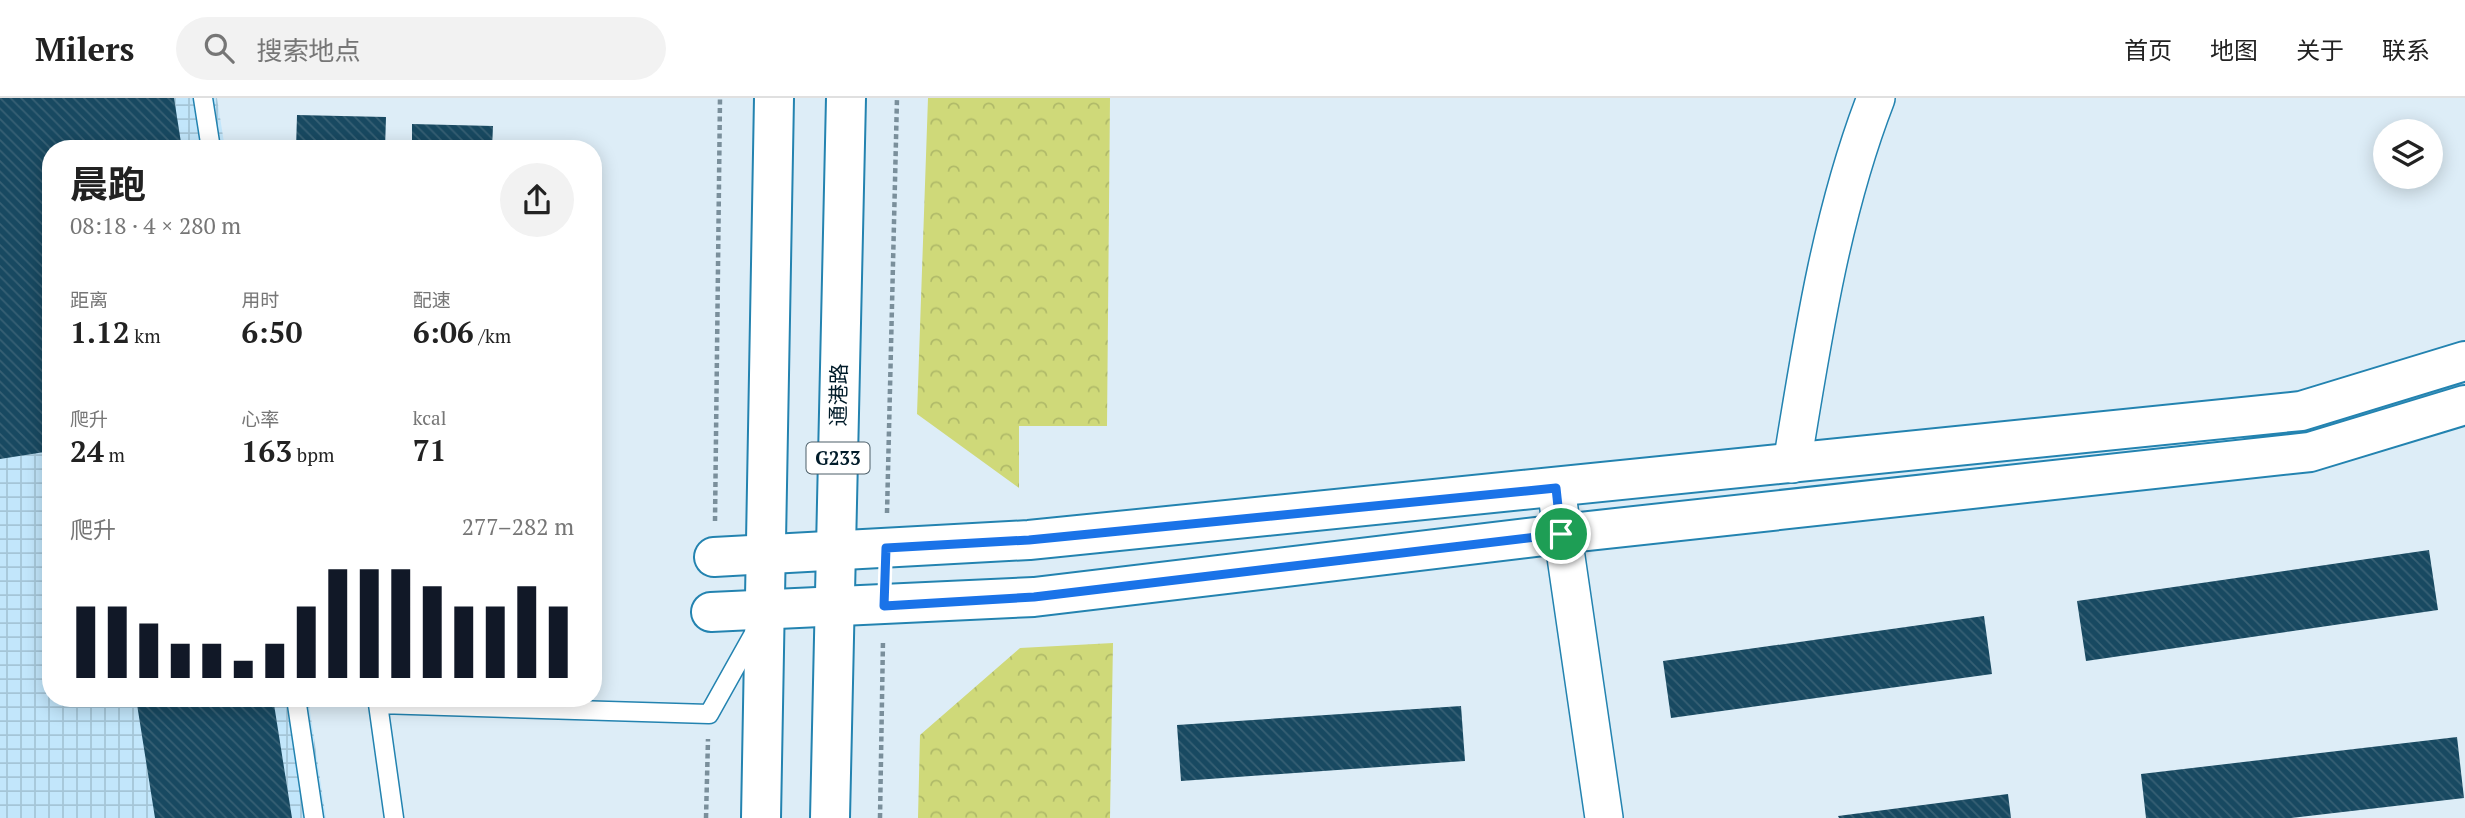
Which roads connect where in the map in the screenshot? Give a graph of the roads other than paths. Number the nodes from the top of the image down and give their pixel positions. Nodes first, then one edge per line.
1 (203, 98) edge
2 (774, 98) edge
3 (846, 98) edge
4 (1876, 98) edge
5 (210, 140) edge
6 (2465, 361) edge
7 (2465, 405) edge
8 (1792, 464) junction
9 (1556, 488) junction
10 (1561, 534) junction
11 (836, 551) junction
12 (767, 555) junction
13 (714, 557) road end
14 (835, 608) junction
15 (766, 611) junction
16 (710, 612) dead end
17 (297, 707) edge
18 (378, 707) edge
19 (477, 707) edge
20 (314, 818) edge
21 (394, 818) edge
22 (761, 818) edge
23 (830, 818) edge
24 (1604, 818) edge

1 - 5 lane
2 - 12 main road
3 - 11 main road, 通港路 / G233
4 - 8 street
6 - 8 main road
7 - 10 main road
8 - 9 main road
9 - 10 street
9 - 11 main road
10 - 14 main road
10 - 24 street
11 - 12 main road
11 - 14 main road, 通港路 / G233
12 - 13 main road
12 - 15 main road
14 - 15 main road
14 - 23 main road, 通港路 / G233
15 - 16 main road
15 - 19 lane
15 - 22 main road
17 - 20 lane
18 - 21 lane

